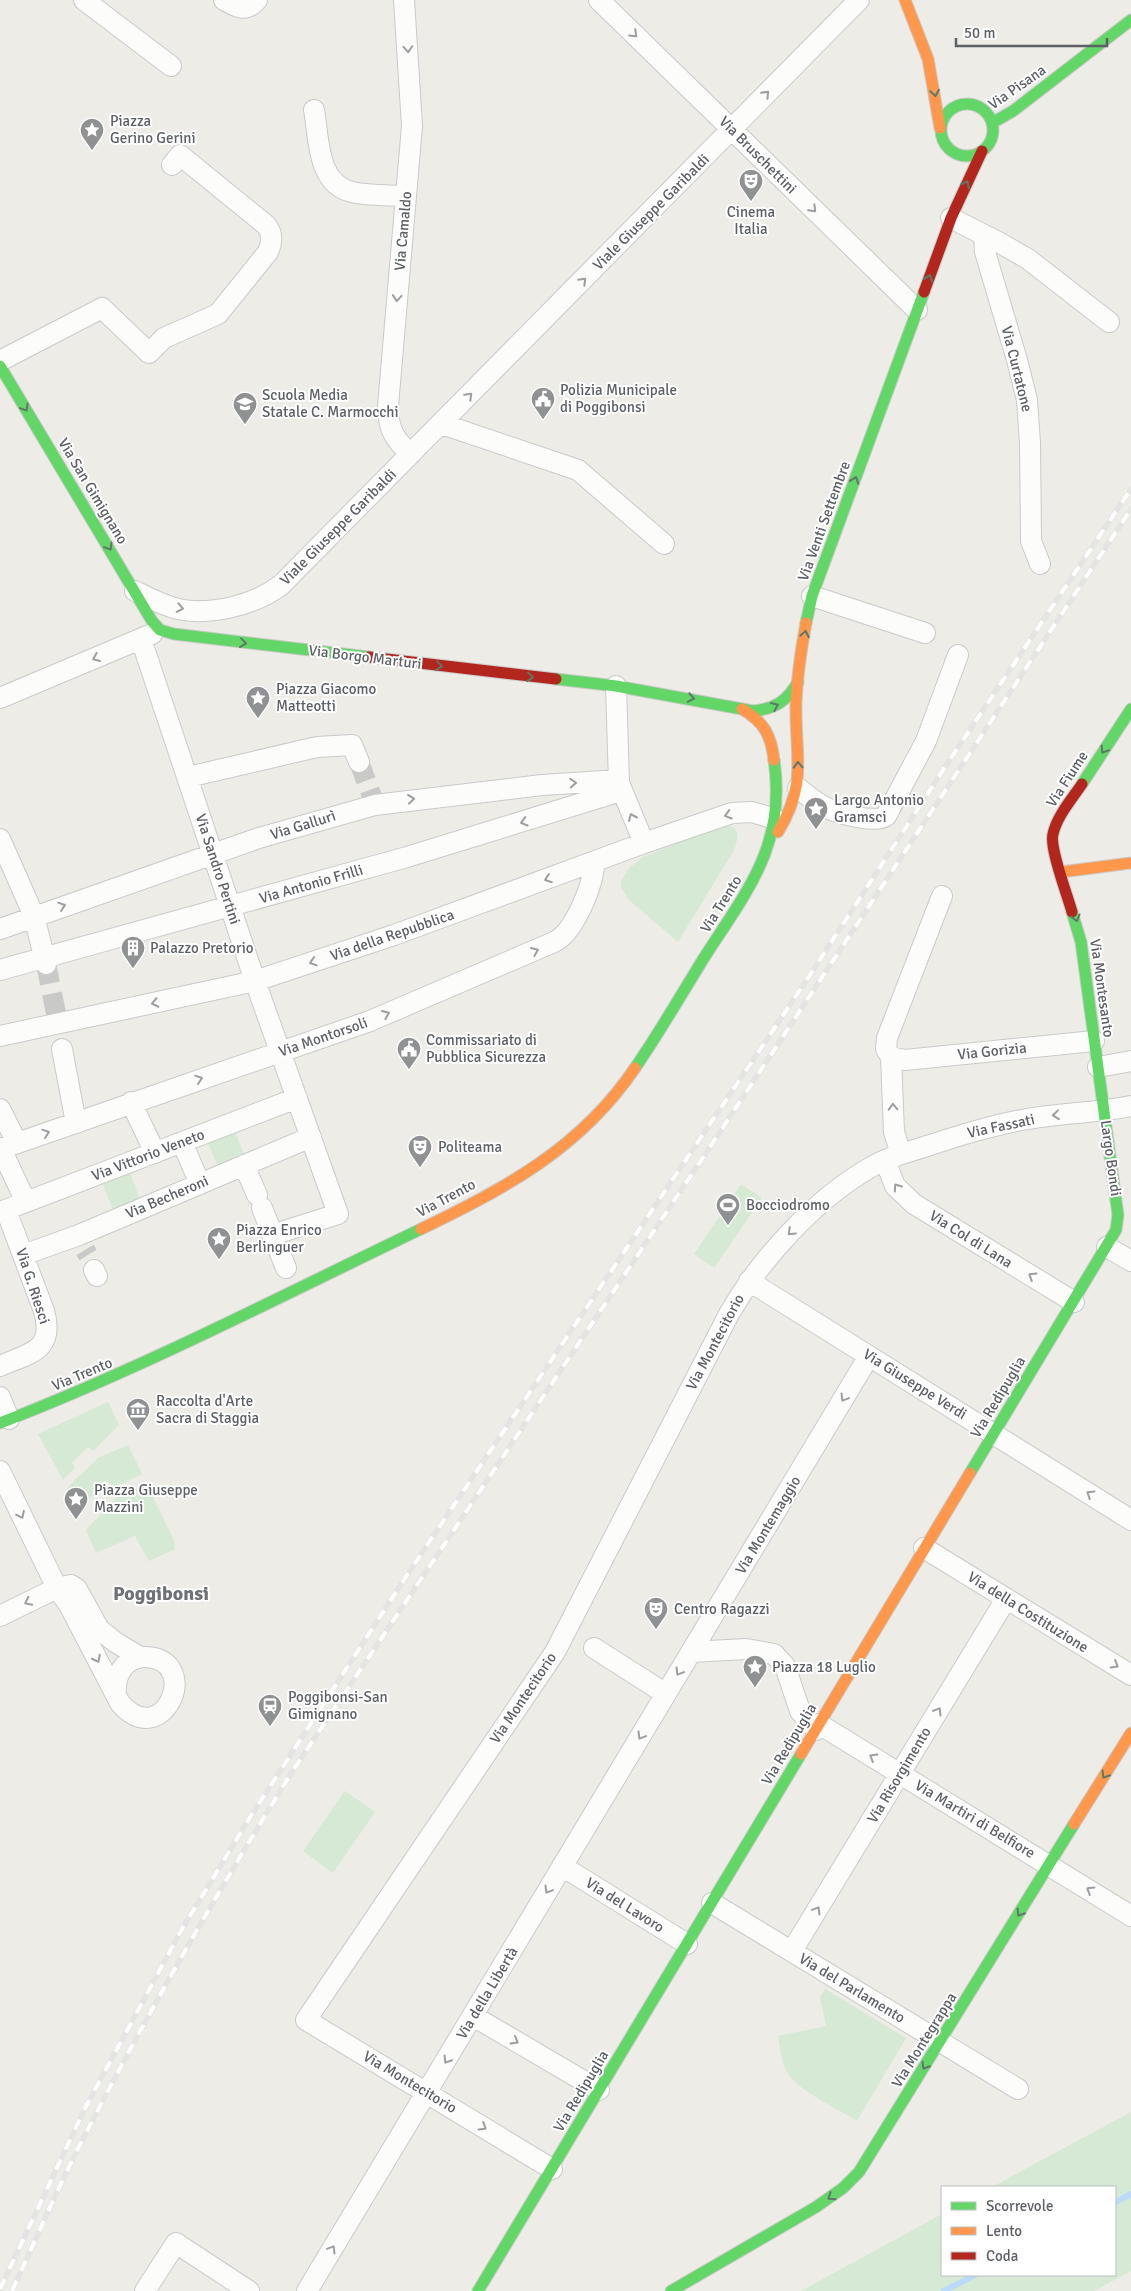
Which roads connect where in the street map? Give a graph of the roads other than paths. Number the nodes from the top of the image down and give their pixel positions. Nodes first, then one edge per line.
1 (84, 0) edge
2 (224, 0) edge
3 (257, 0) edge
4 (404, 0) edge
5 (600, 0) edge
6 (859, 0) edge
7 (906, 0) edge
8 (1131, 20) edge
9 (928, 59) junction
10 (171, 66) dead end
11 (944, 75) dead end
12 (964, 94) dead end
13 (977, 106) junction
14 (314, 110) dead end
15 (992, 123) junction
16 (940, 128) junction
17 (732, 129) junction
18 (945, 145) junction
19 (982, 151) junction
20 (172, 165) dead end
21 (949, 166) dead end
22 (953, 187) dead end
23 (406, 196) junction
24 (951, 218) junction
25 (984, 235) junction
26 (917, 310) junction
27 (1109, 322) dead end
28 (0, 361) edge
29 (0, 366) edge
30 (442, 424) junction
31 (411, 454) junction
32 (664, 544) dead end
33 (1040, 564) dead end
34 (135, 591) junction
35 (812, 596) junction
36 (160, 630) junction
37 (925, 633) dead end
38 (141, 639) junction
39 (958, 655) dead end
40 (798, 682) junction
41 (616, 686) junction
42 (0, 698) edge
43 (1131, 709) edge
44 (742, 710) junction
45 (359, 762) tunnel mouth
46 (188, 777) junction
47 (620, 786) junction
48 (798, 788) junction
49 (775, 819) junction
50 (0, 839) edge
51 (772, 842) junction
52 (644, 843) junction
53 (213, 854) junction
54 (594, 862) junction
55 (1131, 863) edge
56 (1061, 872) junction
57 (942, 896) dead end
58 (230, 906) junction
59 (34, 916) junction
60 (0, 929) edge
61 (45, 961) junction
62 (0, 970) edge
63 (255, 981) junction
64 (0, 1036) edge
65 (1094, 1041) junction
66 (62, 1049) dead end
67 (280, 1052) junction
68 (891, 1057) junction
69 (1131, 1061) edge
70 (1098, 1067) junction
71 (297, 1098) junction
72 (131, 1102) junction
73 (1131, 1106) edge
74 (0, 1109) edge
75 (1104, 1111) junction
76 (76, 1123) junction
77 (311, 1137) junction
78 (182, 1142) junction
79 (6, 1147) edge
80 (154, 1153) junction
81 (893, 1157) junction
82 (244, 1165) junction
83 (200, 1184) junction
84 (1131, 1189) edge
85 (26, 1202) junction
86 (1118, 1210) junction
87 (3, 1211) edge
88 (272, 1235) junction
89 (1107, 1247) junction
90 (23, 1255) junction
91 (1131, 1261) edge
92 (286, 1268) dead end
93 (749, 1281) junction
94 (1074, 1302) junction
95 (869, 1356) junction
96 (0, 1366) edge
97 (0, 1397) edge
98 (5, 1421) edge
99 (993, 1433) junction
100 (0, 1471) edge
101 (1131, 1520) edge
102 (924, 1548) junction
103 (57, 1588) junction
104 (1006, 1599) junction
105 (0, 1616) edge
106 (594, 1648) dead end
107 (691, 1652) junction
108 (140, 1657) junction
109 (1131, 1675) edge
110 (666, 1694) junction
111 (116, 1695) junction
112 (817, 1727) junction
113 (1131, 1733) edge
114 (900, 1774) junction
115 (1049, 1865) junction
116 (562, 1866) junction
117 (712, 1903) junction
118 (1131, 1916) edge
119 (687, 1944) junction
120 (792, 1951) junction
121 (473, 2016) junction
122 (940, 2041) junction
123 (1018, 2088) dead end
124 (599, 2090) junction
125 (427, 2092) junction
126 (552, 2169) junction
127 (145, 2291) edge
128 (249, 2291) edge
129 (307, 2291) edge
130 (478, 2291) edge
131 (671, 2291) edge

1 - 10 street
2 - 3 street
4 -> 23 street, Via Camaldo
5 -> 17 street, Via Bruschettini
17 -> 6 street, Viale Giuseppe Garibaldi
7 - 9 main road
8 - 15 main road, Via Pisana
9 - 11 main road
9 -> 16 main road
12 - 13 main road
13 - 15 main road
13 - 16 main road
14 - 23 street
15 - 19 main road
16 - 18 main road
17 -> 26 street, Via Bruschettini
30 -> 17 street, Viale Giuseppe Garibaldi
18 - 19 main road
18 - 21 main road
24 -> 19 main road, Via Venti Settembre
20 - 28 street
22 - 24 main road, Via Venti Settembre
23 -> 31 street, Via Camaldo
24 - 25 street
26 -> 24 main road, Via Venti Settembre
25 - 27 street
25 - 33 street, Via Curtatone
35 -> 26 main road, Via Venti Settembre
29 -> 34 main road, Via San Gimignano
30 - 31 street, Viale Giuseppe Garibaldi
30 - 32 street
34 -> 31 street, Viale Giuseppe Garibaldi
34 - 36 main road, Via San Gimignano
35 - 37 street
40 -> 35 main road, Via Venti Settembre
36 - 38 street
36 -> 41 main road, Via Borgo Marturi
38 -> 42 street
38 - 46 street, Via Sandro Pertini
39 - 48 street
44 -> 40 main road
48 -> 40 main road, Via Venti Settembre
41 -> 44 main road, Via Borgo Marturi
41 - 47 street
43 -> 56 main road, Via Fiume
44 - 49 main road
45 - 46 street
46 - 53 street, Via Sandro Pertini
52 -> 47 street
53 -> 47 street, Via Gallurì
47 -> 58 street, Via Antonio Frilli
48 - 51 main road, Via Venti Settembre
49 - 51 main road
49 -> 52 street, Via della Repubblica
50 - 59 street
51 - 98 main road, Via Trento
52 - 54 street, Via della Repubblica
53 - 58 street, Via Sandro Pertini
59 -> 53 street, Via Gallurì
54 -> 63 street, Via della Repubblica
67 -> 54 street, Via Montorsoli
55 - 56 main road
56 -> 65 main road, Via Montesanto
57 - 68 street
58 - 61 street, Via Antonio Frilli
58 - 63 street, Via Sandro Pertini
59 - 60 street, Via Gallurì
59 - 61 street
61 - 62 street, Via Antonio Frilli
63 -> 64 street, Via della Repubblica
63 - 67 street, Via Sandro Pertini
65 - 68 street, Via Gorizia
65 - 70 main road, Via Montesanto
66 - 76 street
67 - 71 street, Via Sandro Pertini
72 -> 67 street, Via Montorsoli
81 -> 68 street
69 - 70 street
70 - 75 main road, Via Montesanto
71 - 77 street, Via Sandro Pertini
71 - 78 street, Via Vittorio Veneto
72 - 76 street, Via Montorsoli
72 - 80 street
73 - 75 street, Via Fassati
74 - 79 street
75 -> 81 street, Via Fassati
75 - 86 main road, Largo Bondi
79 -> 76 street, Via Montorsoli
77 - 82 street, Via Becheroni
77 - 88 street, Via Sandro Pertini
78 - 80 street, Via Vittorio Veneto
78 - 83 street
79 - 85 street
80 - 85 street, Via Vittorio Veneto
81 -> 93 street, Via Montecitorio
94 -> 81 street, Via Col di Lana
82 - 83 street, Via Becheroni
82 - 88 street
83 - 90 street, Via Becheroni
84 - 86 street, Largo Bondi
85 - 87 street, Via Vittorio Veneto
86 - 89 main road, Via Redipuglia
87 - 90 street, Via G. Riesci
88 - 92 street
89 - 91 street
89 - 94 main road, Via Redipuglia
90 - 96 street, Via G. Riesci
93 - 95 street, Via Giuseppe Verdi
93 - 125 street, Via Montecitorio
94 - 99 main road, Via Redipuglia
95 - 99 street, Via Giuseppe Verdi
95 -> 107 street, Via Montemaggio
97 - 98 street
101 -> 99 street, Via Giuseppe Verdi
99 - 102 main road, Via Redipuglia
100 -> 103 street
102 - 104 street, Via della Costituzione
102 - 112 main road, Via Redipuglia
103 -> 105 street
103 - 108 street
103 -> 111 street
104 -> 109 street, Via della Costituzione
114 -> 104 street, Via Risorgimento
106 - 110 street
107 -> 110 street, Via Montemaggio
107 - 112 street, Via Martiri di Belfiore
108 - 111 street
108 - 111 street
110 -> 116 street, Via della Libertà
114 -> 112 street, Via Martiri di Belfiore
112 - 117 main road, Via Redipuglia
113 -> 115 main road, Via Montegrappa
114 - 115 street, Via Martiri di Belfiore
120 -> 114 street, Via Risorgimento
118 -> 115 street, Via Martiri di Belfiore
115 -> 122 main road, Via Montegrappa
116 - 119 street, Via del Lavoro
116 -> 121 street, Via della Libertà
117 - 119 main road, Via Redipuglia
117 - 120 street, Via del Parlamento
119 - 124 main road, Via Redipuglia
120 - 122 street, Via del Parlamento
121 -> 124 street
121 -> 125 street, Via della Libertà
122 - 123 street, Via del Parlamento
122 -> 131 main road, Via Montegrappa
124 - 126 main road, Via Redipuglia
125 -> 126 street, Via Montecitorio
129 -> 125 street, Via della Libertà
126 - 130 main road, Via Redipuglia
127 - 128 street

